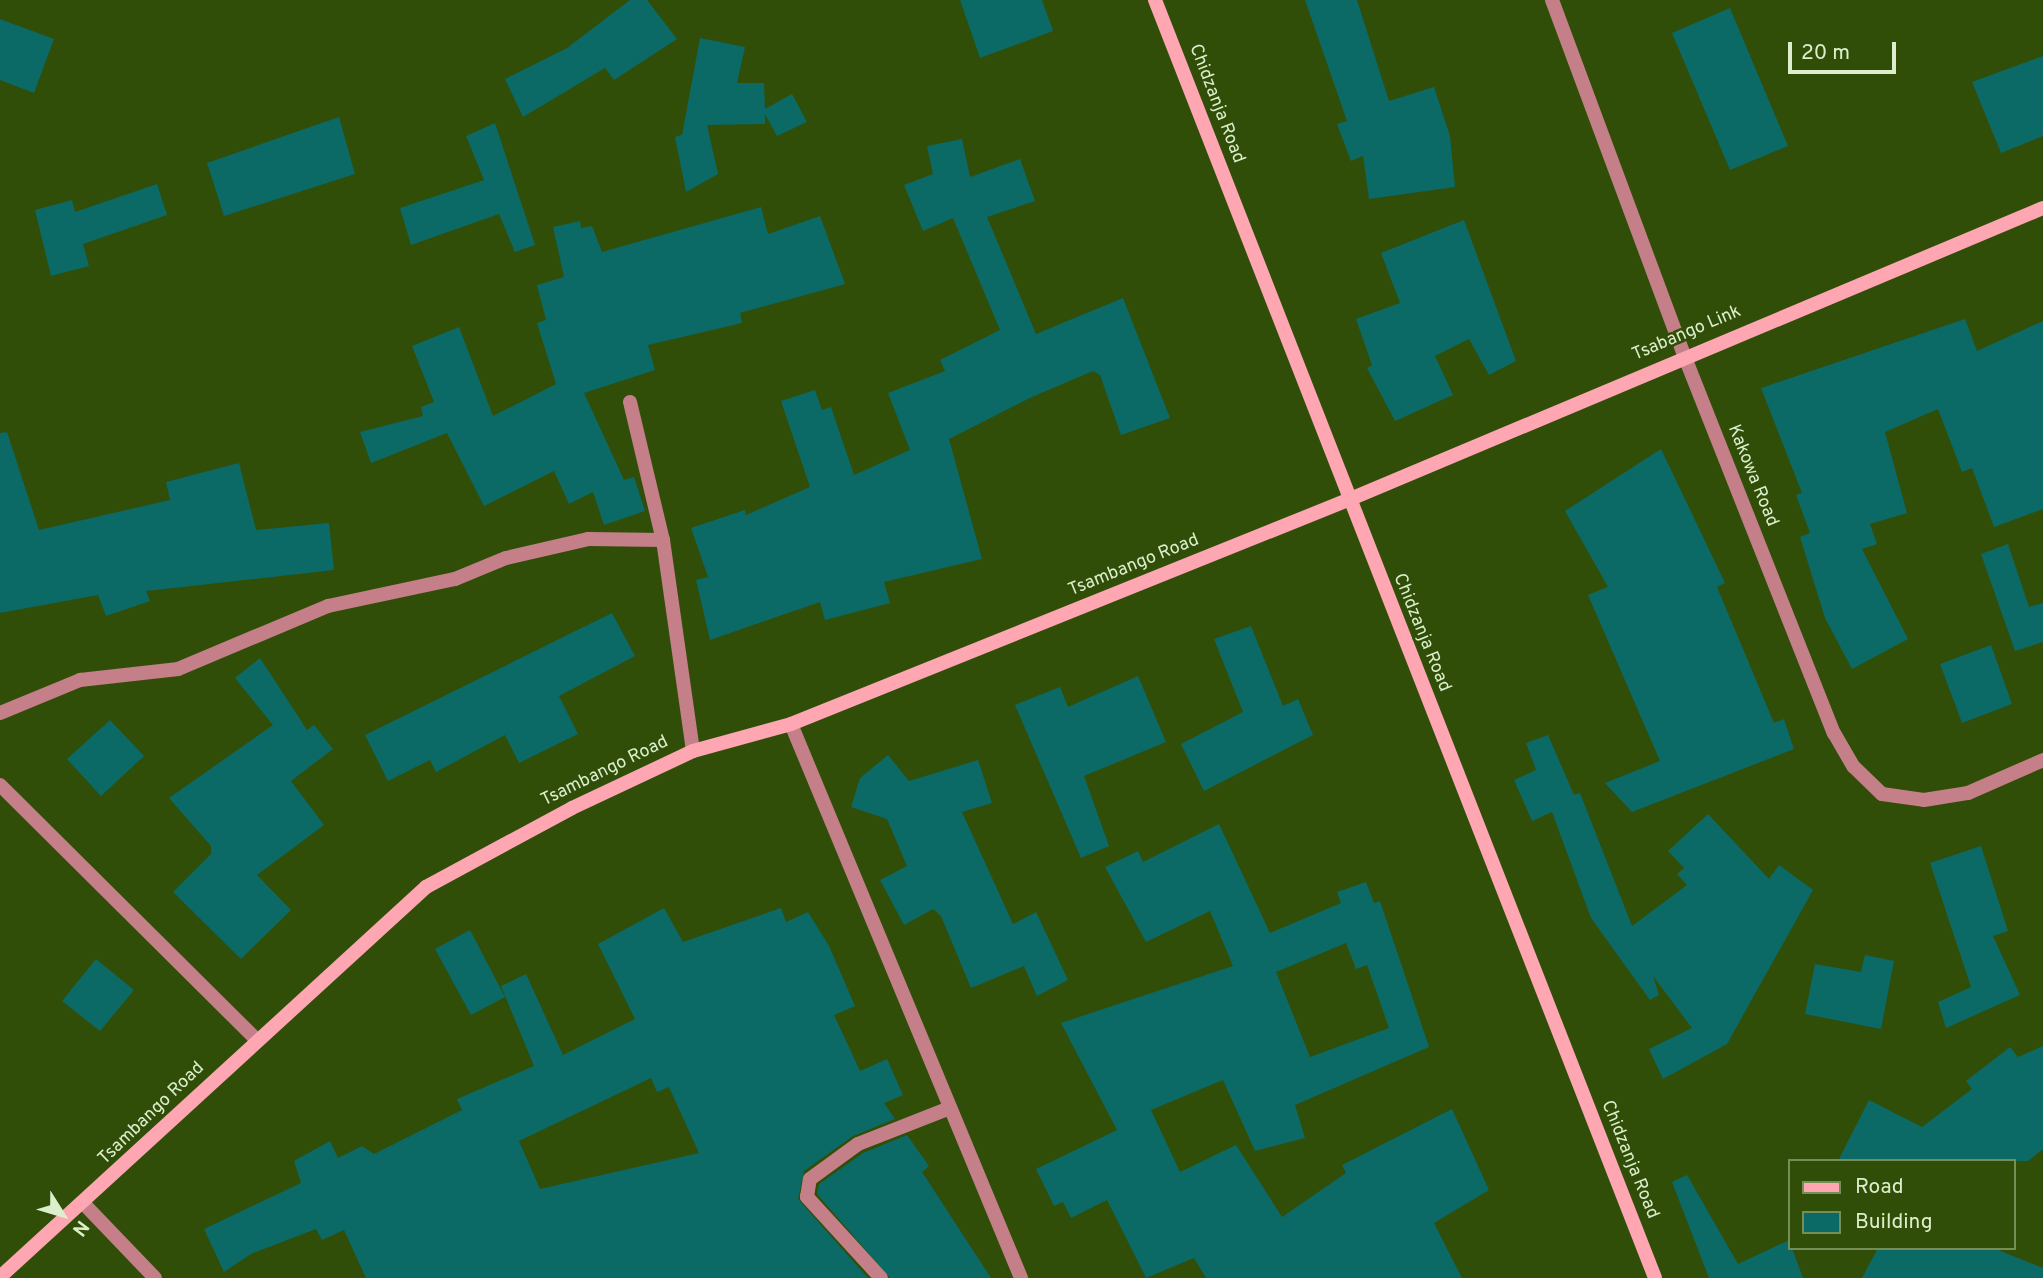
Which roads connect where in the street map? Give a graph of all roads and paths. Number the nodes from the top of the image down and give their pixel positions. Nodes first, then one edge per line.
1 (1155, 0) edge
2 (1552, 0) edge
3 (2043, 208) edge
4 (1684, 355) junction
5 (630, 402) dead end
6 (1348, 500) junction
7 (663, 540) junction
8 (0, 713) edge
9 (791, 724) junction
10 (693, 751) junction
11 (2043, 761) edge
12 (0, 785) edge
13 (257, 1040) junction
14 (950, 1108) junction
15 (85, 1205) junction
16 (0, 1277) edge
17 (155, 1278) edge
18 (881, 1278) edge
19 (1021, 1278) edge
20 (1655, 1278) edge

1 - 6 street, Chidzanja Road
2 - 4 street, Kakowa Road
3 - 4 street, Tsabango Link
4 - 6 street, Tsabango Link
4 - 11 street, Kakowa Road
5 - 7 street
6 - 9 street, Tsambango Road
6 - 20 street, Chidzanja Road
7 - 8 street
7 - 10 street
9 - 10 street, Tsambango Road
9 - 14 street
10 - 13 street, Tsambango Road
12 - 13 street
13 - 15 street, Tsambango Road
14 - 18 street
14 - 19 street
15 - 16 street, Tsambango Road
15 - 17 street

